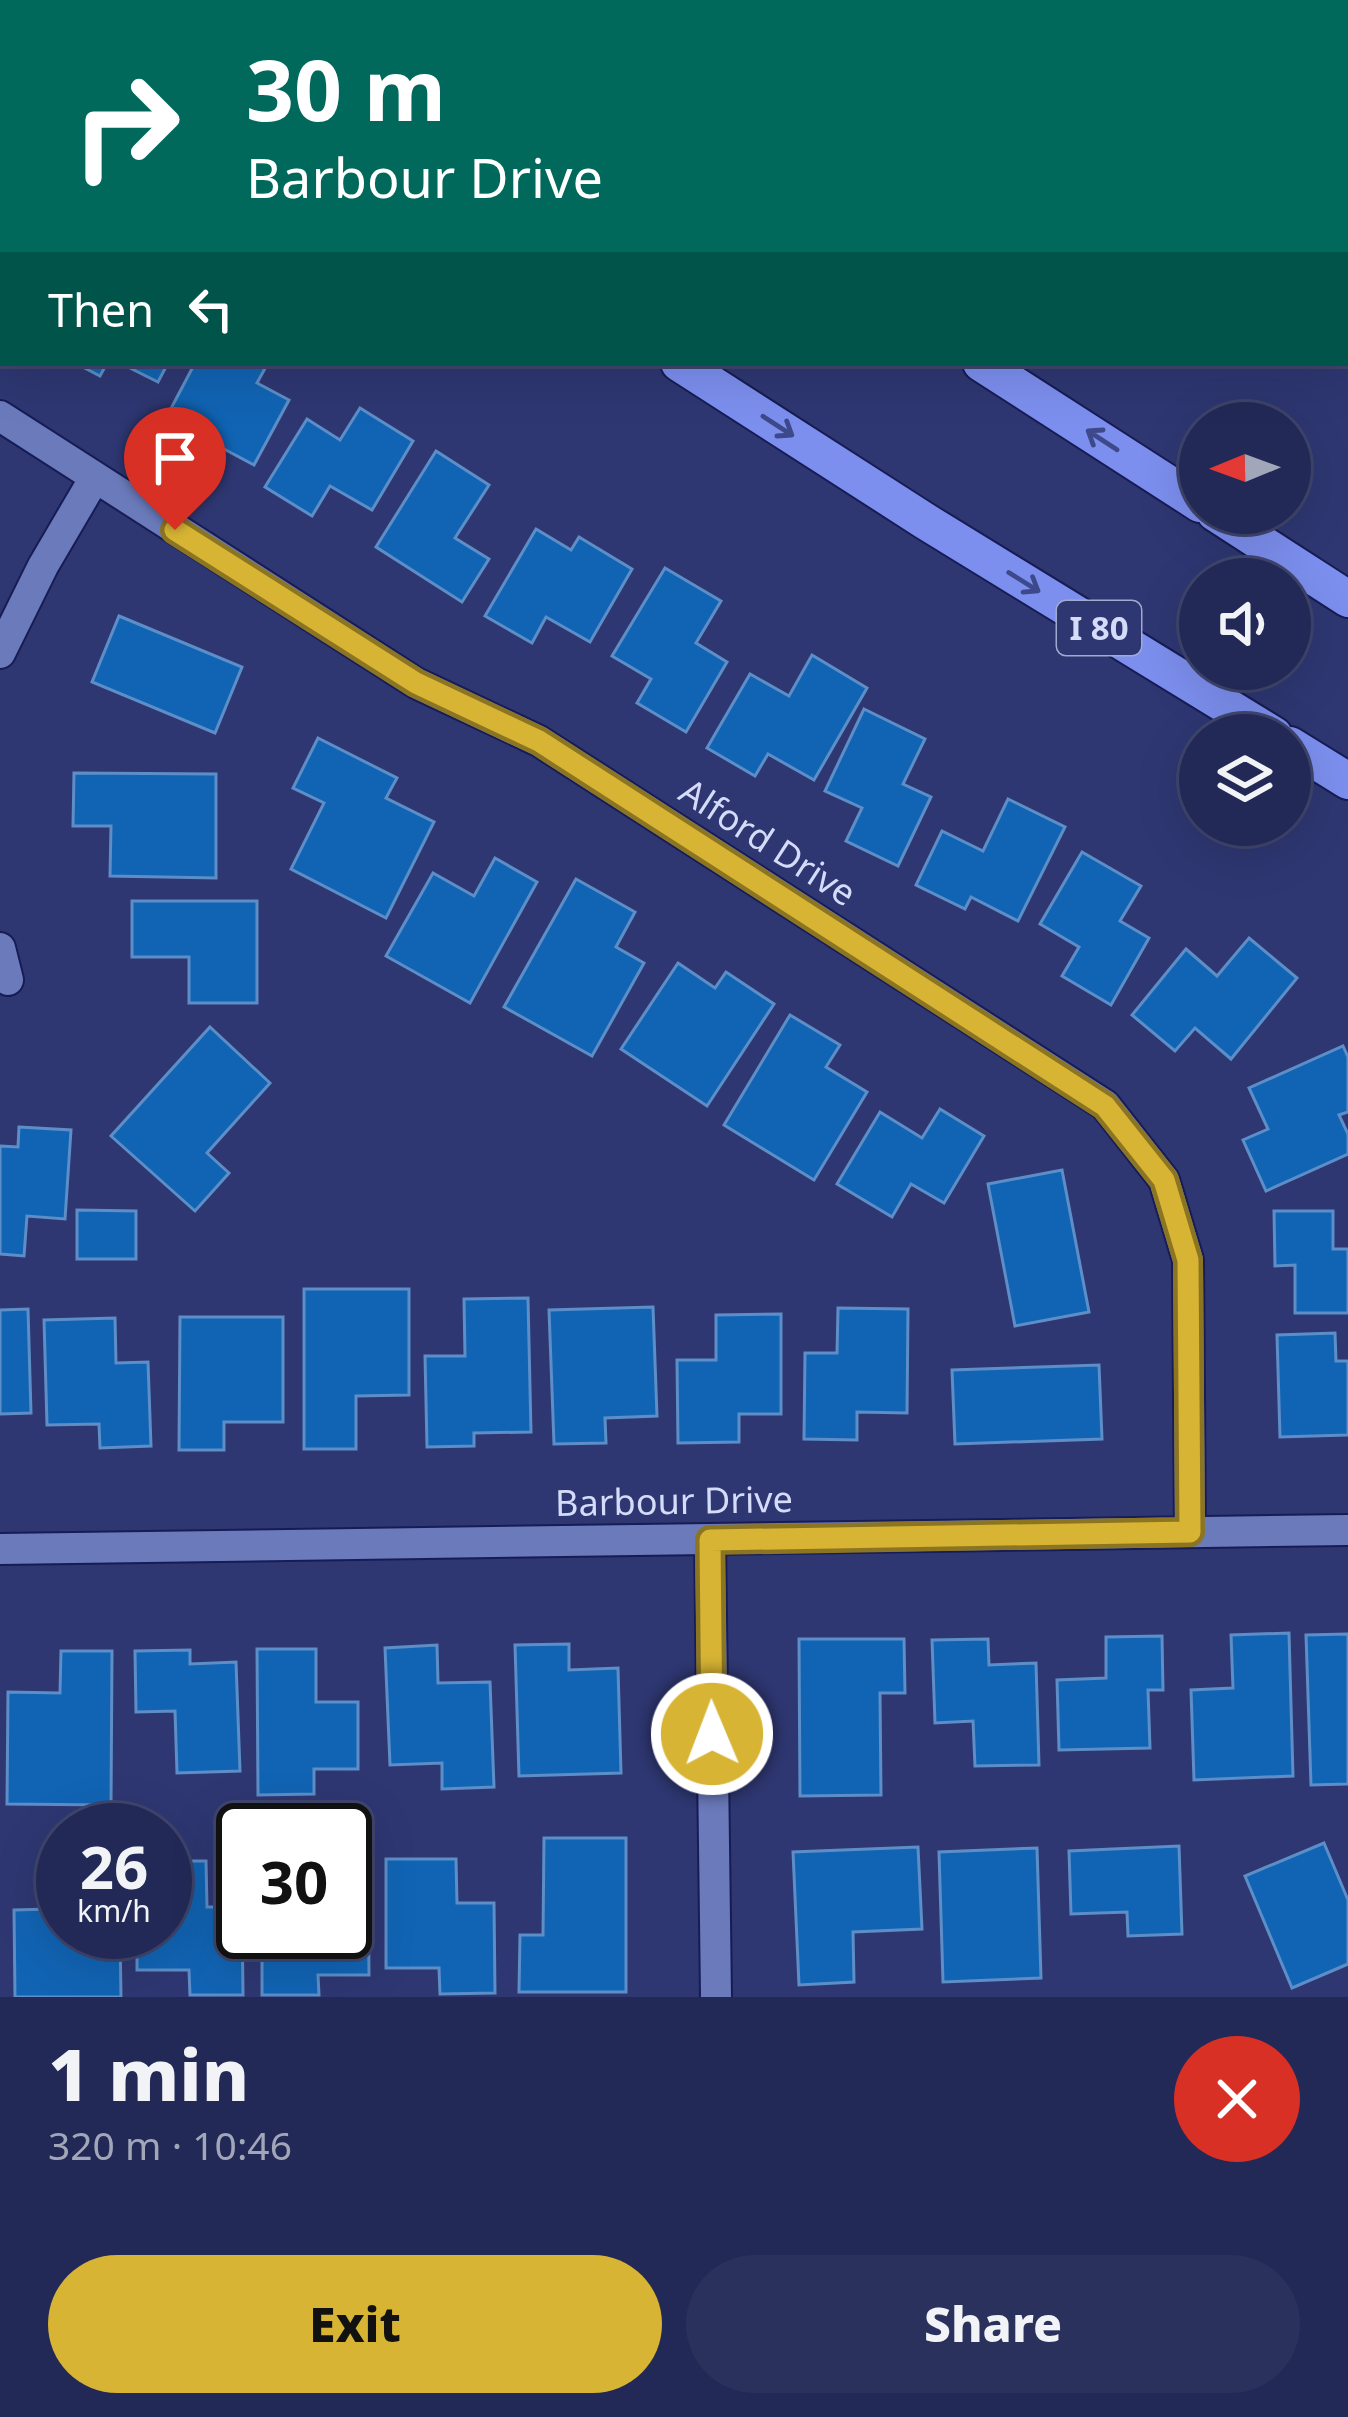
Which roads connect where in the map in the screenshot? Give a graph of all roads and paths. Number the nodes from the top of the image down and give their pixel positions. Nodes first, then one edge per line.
1 (685, 366) edge
2 (986, 366) edge
3 (0, 416) edge
4 (94, 479) junction
5 (1179, 490) edge
6 (1247, 534) edge
7 (1348, 599) edge
8 (0, 652) edge
9 (1240, 714) edge
10 (1311, 758) edge
11 (1348, 781) edge
12 (0, 948) edge
13 (8, 980) dead end
14 (1348, 1530) edge
15 (1190, 1532) junction
16 (710, 1540) junction
17 (0, 1549) edge
18 (716, 1997) edge

1 -> 9 highway, I 80
5 -> 2 highway
3 - 4 street, Alford Drive
4 - 8 street
4 - 15 street, Alford Drive
6 - 7 highway
10 - 11 highway
12 - 13 street
14 - 15 street, Barbour Drive
15 - 16 street, Barbour Drive
16 - 17 street, Barbour Drive
16 - 18 street

